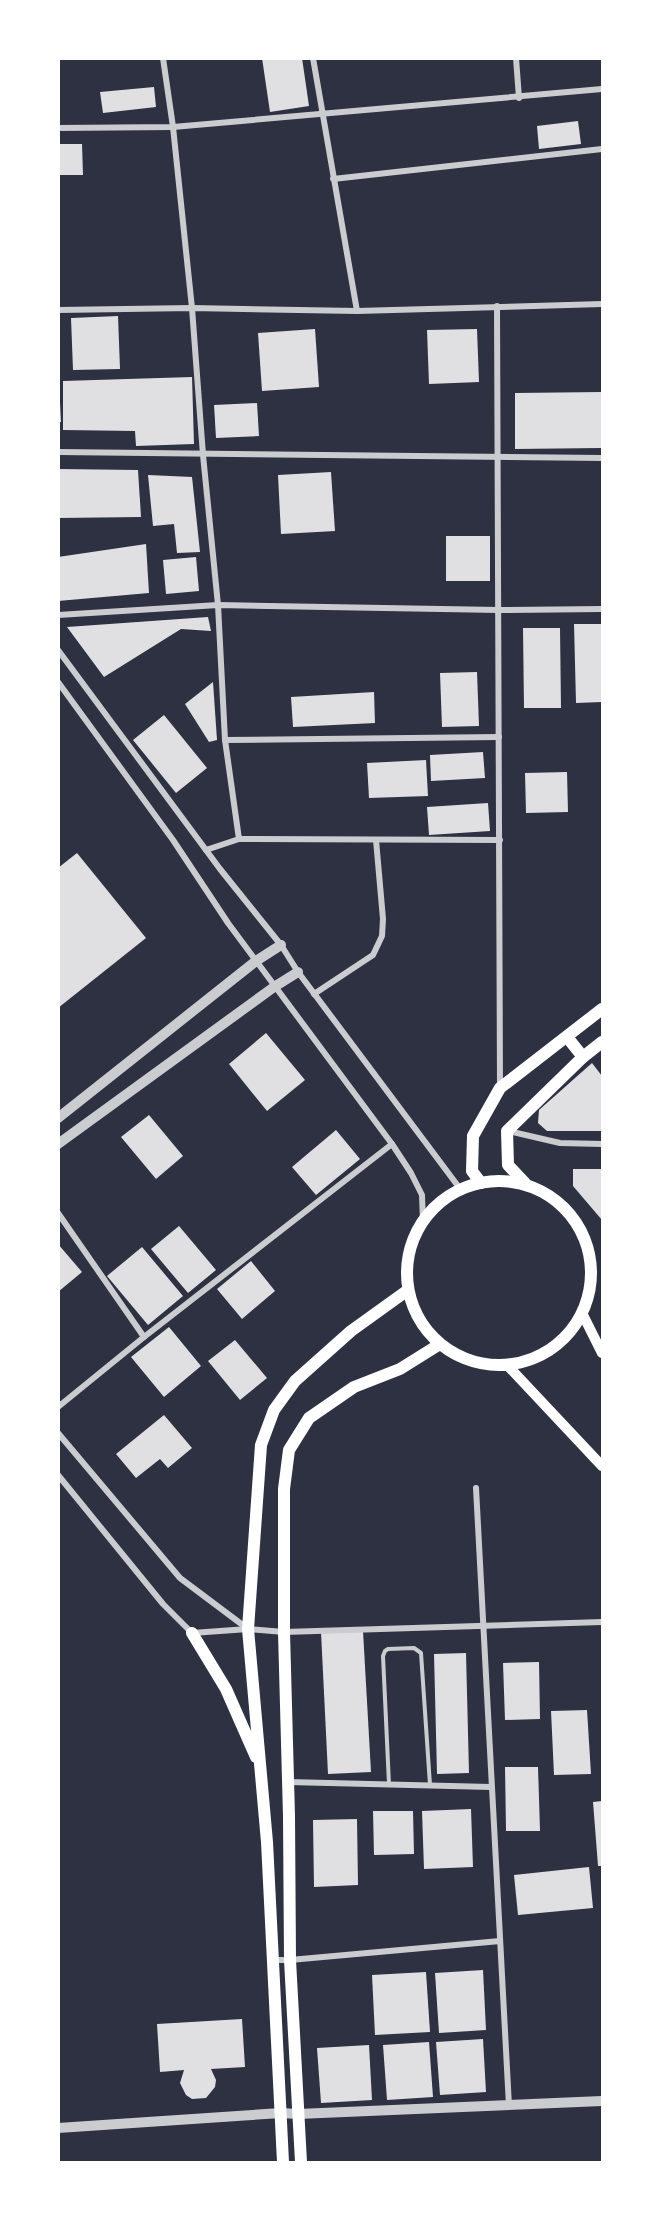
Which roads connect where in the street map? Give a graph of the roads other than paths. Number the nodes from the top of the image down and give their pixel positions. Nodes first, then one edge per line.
1 (163, 58) edge
2 (313, 58) edge
3 (516, 58) edge
4 (603, 89) edge
5 (519, 98) junction
6 (323, 115) junction
7 (173, 127) junction
8 (58, 128) edge
9 (603, 149) edge
10 (333, 179) junction
11 (603, 304) edge
12 (497, 306) junction
13 (192, 308) junction
14 (58, 310) edge
15 (357, 311) junction
16 (58, 452) edge
17 (203, 454) junction
18 (497, 458) junction
19 (603, 458) edge
20 (218, 605) junction
21 (603, 609) edge
22 (499, 610) junction
23 (58, 615) edge
24 (58, 650) edge
25 (58, 682) edge
26 (499, 736) junction
27 (225, 740) junction
28 (239, 839) junction
29 (376, 840) junction
30 (500, 840) junction
31 (206, 850) junction
32 (281, 945) junction
33 (256, 961) junction
34 (298, 972) junction
35 (274, 987) junction
36 (314, 994) junction
37 (603, 1010) edge
38 (567, 1037) junction
39 (603, 1042) edge
40 (583, 1057) junction
41 (500, 1088) junction
42 (58, 1118) edge
43 (507, 1131) junction
44 (58, 1144) edge
45 (392, 1144) junction
46 (603, 1144) edge
47 (481, 1183) junction
48 (525, 1184) junction
49 (461, 1190) junction
50 (58, 1213) edge
51 (423, 1222) junction
52 (408, 1290) junction
53 (582, 1313) junction
54 (144, 1337) junction
55 (440, 1344) junction
56 (603, 1353) edge
57 (507, 1365) junction
58 (58, 1407) edge
59 (58, 1433) edge
60 (603, 1466) edge
61 (58, 1475) edge
62 (476, 1488) dead end
63 (603, 1622) edge
64 (482, 1627) junction
65 (248, 1629) junction
66 (284, 1632) junction
67 (192, 1633) junction
68 (259, 1766) junction
69 (288, 1782) junction
70 (389, 1784) junction
71 (430, 1785) junction
72 (491, 1787) junction
73 (500, 1941) junction
74 (273, 1960) junction
75 (290, 1960) junction
76 (603, 2101) edge
77 (509, 2106) junction
78 (281, 2112) junction
79 (298, 2114) junction
80 (58, 2128) edge
81 (283, 2163) edge
82 (301, 2163) edge

1 - 7 street
2 - 6 street
3 - 5 street
4 - 5 street
5 - 6 street
6 - 7 street
6 - 10 street
7 - 8 street
7 - 13 street
9 - 10 street
10 - 15 street
11 - 12 street
12 - 15 street
12 - 18 street
13 - 14 street
13 - 15 street
13 - 17 street
16 - 17 street
17 - 18 street
17 - 20 street
18 - 19 street
18 - 22 street
20 - 22 street
20 - 23 street
20 - 27 street
21 - 22 street
22 - 26 street
24 - 31 street
25 - 33 street
26 - 27 street
26 - 30 street
27 - 28 street
28 - 29 street
28 - 31 street
29 - 30 street
29 - 36 street
30 - 41 street
31 - 32 street
32 - 33 street
32 - 34 street
33 - 35 street
33 - 42 street
34 - 35 street
34 - 36 street
35 - 44 street
35 - 45 street
36 - 49 street
37 - 38 main road
38 - 40 main road
38 - 41 main road
39 - 40 main road
40 - 43 main road
41 - 47 main road
43 - 46 street
43 - 48 main road
45 - 51 street
45 - 54 street
47 - 48 main road
47 - 49 main road
48 - 53 main road
49 - 51 main road
50 - 54 street
51 - 52 main road
52 - 55 main road
52 - 65 main road
53 - 56 main road
53 - 57 main road
54 - 58 street
55 - 57 main road
55 - 66 main road
57 - 60 main road
59 - 65 street
61 - 67 street
62 - 64 street
63 - 64 street
64 - 66 street
64 - 72 street
65 - 66 street
65 - 67 street
65 - 68 main road
66 - 69 main road
67 - 68 main road
68 - 74 main road
69 - 70 street
69 - 75 main road
70 - 71 street
70 - 71 lane
71 - 72 street
72 - 73 street
73 - 75 street
73 - 77 street
74 - 75 street
74 - 78 main road
75 - 79 main road
76 - 77 street
77 - 79 street
78 - 79 street
78 - 80 street
78 - 81 main road
79 - 82 main road

